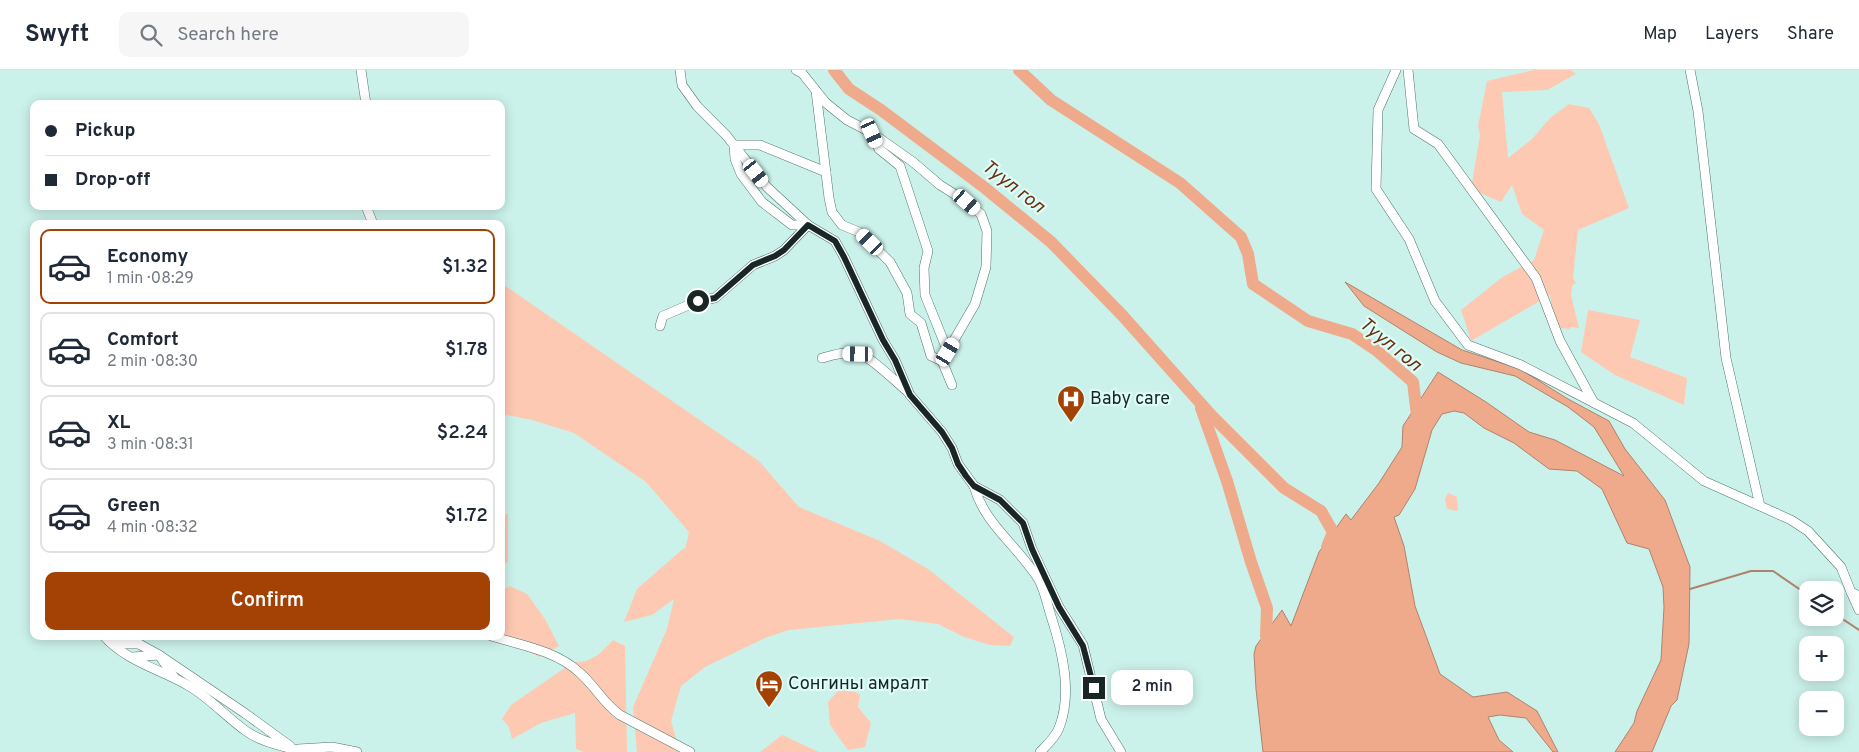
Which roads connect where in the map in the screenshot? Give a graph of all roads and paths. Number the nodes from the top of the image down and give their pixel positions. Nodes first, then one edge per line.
1 (361, 70) edge
2 (680, 70) edge
3 (796, 70) edge
4 (1396, 70) edge
5 (1408, 70) edge
6 (1690, 70) edge
7 (816, 91) junction
8 (365, 100) edge
9 (872, 133) junction
10 (734, 145) junction
11 (826, 172) junction
12 (808, 225) junction
13 (660, 326) dead end
14 (948, 352) junction
15 (822, 358) dead end
16 (942, 361) junction
17 (952, 385) dead end
18 (910, 395) junction
19 (1594, 403) junction
20 (974, 486) junction
21 (1760, 506) junction
22 (1855, 594) edge
23 (1859, 610) edge
24 (107, 640) edge
25 (110, 640) edge
26 (136, 640) edge
27 (504, 640) edge
28 (159, 655) junction
29 (130, 657) junction
30 (174, 677) junction
31 (299, 751) edge
32 (357, 752) edge
33 (690, 752) edge
34 (1040, 752) edge
35 (1121, 752) edge

1 - 8 street
2 - 10 street
3 - 7 street
4 - 19 street
5 - 19 street
6 - 21 street
7 - 9 street
7 - 11 street
9 - 14 street
9 - 14 street
10 - 11 street
10 - 12 street
10 - 12 street
11 - 16 street
12 - 13 street
12 - 18 street
14 - 16 street
15 - 18 street
16 - 17 street
18 - 20 street
19 - 21 street
20 - 34 street
20 - 35 street
21 - 22 street
22 - 23 street
24 - 29 street
25 - 26 street
26 - 28 street
27 - 33 street
28 - 29 street
28 - 30 street
28 - 31 street
29 - 30 street
30 - 31 street
31 - 32 street

